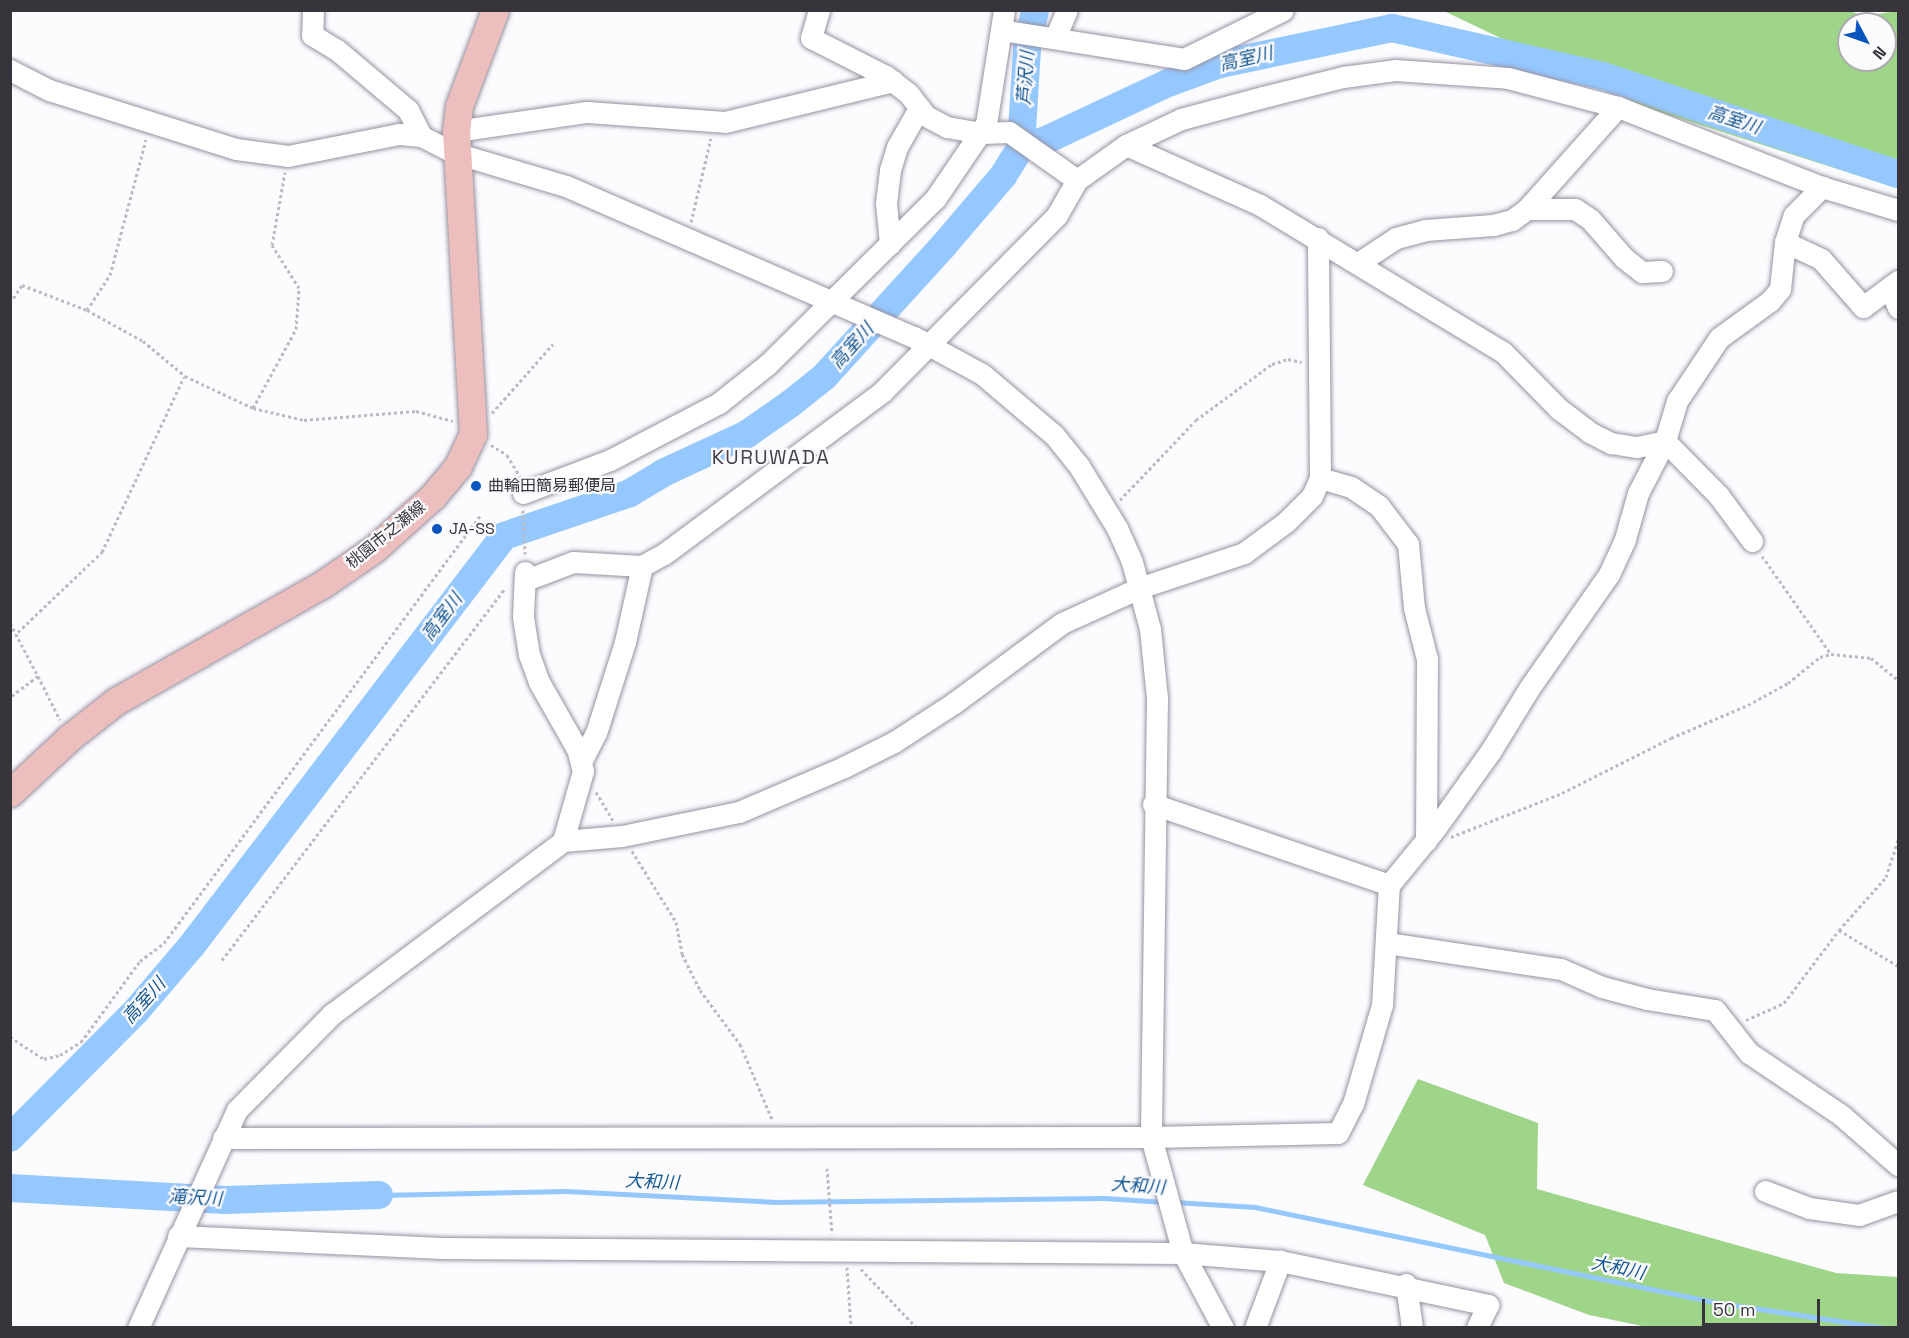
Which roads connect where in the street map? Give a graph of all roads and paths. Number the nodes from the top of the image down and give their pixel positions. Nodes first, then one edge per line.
1 (313, 10) edge
2 (495, 10) edge
3 (819, 10) edge
4 (1067, 10) edge
5 (1284, 10) edge
6 (1005, 24) edge
7 (1051, 37) junction
8 (10, 70) edge
9 (893, 81) junction
10 (1618, 107) junction
11 (918, 110) junction
12 (716, 122) junction
13 (150, 124) junction
14 (981, 133) junction
15 (421, 136) junction
16 (456, 142) junction
17 (1126, 145) junction
18 (288, 156) junction
19 (1070, 175) junction
20 (1822, 187) junction
21 (1527, 209) junction
22 (1899, 210) edge
23 (1318, 238) junction
24 (687, 239) junction
25 (1785, 242) junction
26 (890, 244) junction
27 (1358, 263) junction
28 (1662, 271) dead end
29 (1894, 284) edge
30 (10, 303) edge
31 (835, 304) junction
32 (1899, 308) edge
33 (87, 310) junction
34 (921, 341) junction
35 (553, 344) dead end
36 (1319, 366) junction
37 (185, 376) junction
38 (253, 408) junction
39 (491, 414) dead end
40 (473, 434) junction
41 (1665, 441) junction
42 (1320, 478) junction
43 (523, 494) junction
44 (1108, 513) junction
45 (480, 516) dead end
46 (1752, 540) joint
47 (642, 566) junction
48 (525, 575) junction
49 (1139, 588) junction
50 (10, 623) edge
51 (18, 632) junction
52 (1832, 654) junction
53 (38, 676) junction
54 (1899, 681) edge
55 (10, 697) edge
56 (69, 738) junction
57 (582, 767) junction
58 (10, 793) edge
59 (1153, 804) junction
60 (622, 836) junction
61 (1899, 839) edge
62 (563, 841) junction
63 (1426, 841) junction
64 (1389, 885) junction
65 (1839, 930) junction
66 (1387, 943) junction
67 (222, 960) dead end
68 (1899, 966) edge
69 (1727, 1026) junction
70 (10, 1037) edge
71 (780, 1137) junction
72 (222, 1141) junction
73 (1152, 1143) junction
74 (1899, 1165) edge
75 (827, 1168) dead end
76 (1765, 1191) dead end
77 (1899, 1201) edge
78 (831, 1233) dead end
79 (178, 1236) junction
80 (1182, 1248) junction
81 (846, 1253) junction
82 (1280, 1261) junction
83 (1406, 1284) junction
84 (138, 1328) edge
85 (851, 1328) edge
86 (917, 1328) edge
87 (1223, 1328) edge
88 (1255, 1328) edge
89 (1412, 1328) edge
90 (1477, 1328) edge

1 - 15 street
2 - 16 main road, 桃園市之瀬線
3 - 9 street
4 - 7 street
5 - 7 street
6 - 7 street
6 - 14 street
8 - 13 street
9 - 11 street
9 - 12 street
10 - 17 street
10 - 20 street
10 - 21 street
11 - 14 street
11 - 26 street
12 - 16 street
12 - 24 path
13 - 18 street
13 - 33 path
14 - 19 street
14 - 26 street
15 - 16 street
15 - 18 street
16 - 24 street
16 - 40 main road, 桃園市之瀬線
17 - 19 street
17 - 23 street
18 - 38 path
19 - 34 street
20 - 22 street
20 - 25 street
21 - 27 street
21 - 28 street
23 - 27 street
23 - 36 street
24 - 31 street
25 - 29 street
25 - 41 street
26 - 31 street
27 - 41 street
29 - 32 street
30 - 33 path
31 - 34 street
31 - 43 street
33 - 37 path
34 - 44 street
34 - 47 street
35 - 39 path
36 - 42 street
36 - 44 path
37 - 38 path
37 - 51 path
38 - 40 path
40 - 43 path
40 - 56 main road, 桃園市之瀬線
41 - 46 street
41 - 63 street
42 - 49 street
42 - 63 street
43 - 48 path
44 - 49 street
45 - 70 path
46 - 52 path
47 - 48 street
47 - 57 street
48 - 57 street
48 - 67 path
49 - 59 street
49 - 60 street
50 - 51 path
51 - 53 path
52 - 54 path
52 - 63 path
53 - 55 path
53 - 56 path
56 - 58 main road, 桃園市之瀬線
57 - 60 path
57 - 62 street
59 - 64 street
59 - 73 street
60 - 62 street
60 - 71 path
61 - 65 path
62 - 72 street
63 - 64 street
64 - 66 street
65 - 68 path
65 - 69 path
66 - 69 street
66 - 73 street
69 - 74 street
71 - 72 street
71 - 73 street
72 - 79 street
73 - 80 street
75 - 78 path
76 - 77 street
79 - 81 street
79 - 84 street
80 - 81 street
80 - 82 street
80 - 87 street
81 - 85 path
81 - 86 path
82 - 83 street
82 - 88 street
83 - 89 street
83 - 90 street

